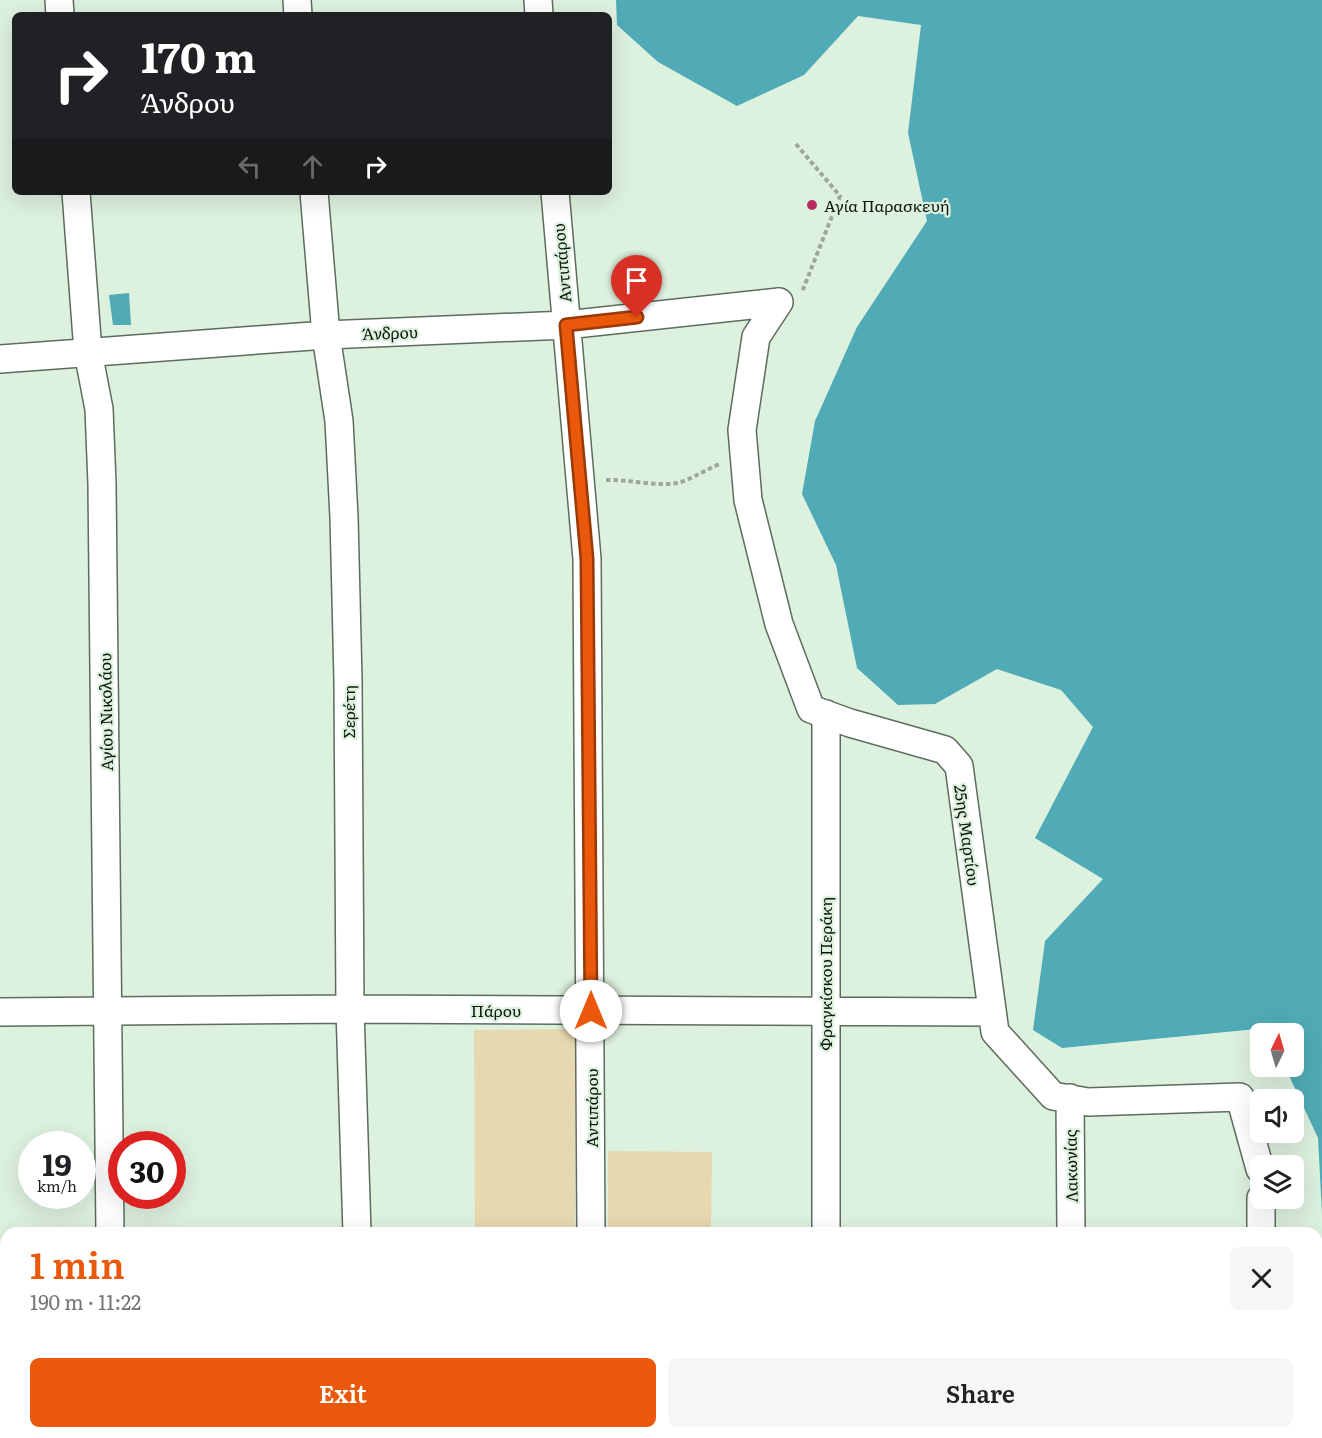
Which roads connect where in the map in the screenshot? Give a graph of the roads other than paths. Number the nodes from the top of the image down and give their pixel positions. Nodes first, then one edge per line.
1 (76, 195) edge
2 (314, 195) edge
3 (555, 195) edge
4 (779, 302) joint
5 (566, 325) junction
6 (326, 335) junction
7 (88, 352) junction
8 (0, 359) edge
9 (826, 714) junction
10 (350, 1009) junction
11 (109, 1010) junction
12 (591, 1011) junction
13 (0, 1012) edge
14 (992, 1012) junction
15 (825, 1013) junction
16 (1070, 1098) junction
17 (1256, 1155) edge
18 (1261, 1209) edge
19 (110, 1227) edge
20 (357, 1227) edge
21 (591, 1227) edge
22 (826, 1227) edge
23 (1071, 1227) edge
24 (1261, 1227) edge

1 - 7 street, Αγίου Νικολάου
2 - 6 street, Σερέτη
3 - 5 street, Αντιπάρου
4 - 5 street, Άνδρου
4 - 9 street, 25ης Μαρτίου
5 - 6 street, Άνδρου
5 - 12 street, Αντιπάρου
6 - 7 street, Άνδρου
6 - 10 street, Σερέτη
7 - 8 street, Άνδρου
7 - 11 street, Αγίου Νικολάου
9 - 14 street, 25ης Μαρτίου
9 - 15 street, Φραγκίσκου Περάκη
10 - 11 street, Πάρου
10 - 12 street, Πάρου
10 - 20 street, Σερέτη
11 - 13 street, Πάρου
11 - 19 street, Αγίου Νικολάου
12 - 15 street, Πάρου
12 - 21 street, Αντιπάρου
14 - 15 street, Πάρου
14 - 16 street, 25ης Μαρτίου
15 - 22 street, Φραγκίσκου Περάκη
16 - 17 street, 25ης Μαρτίου
16 - 23 street, Λακωνίας
18 - 24 street

